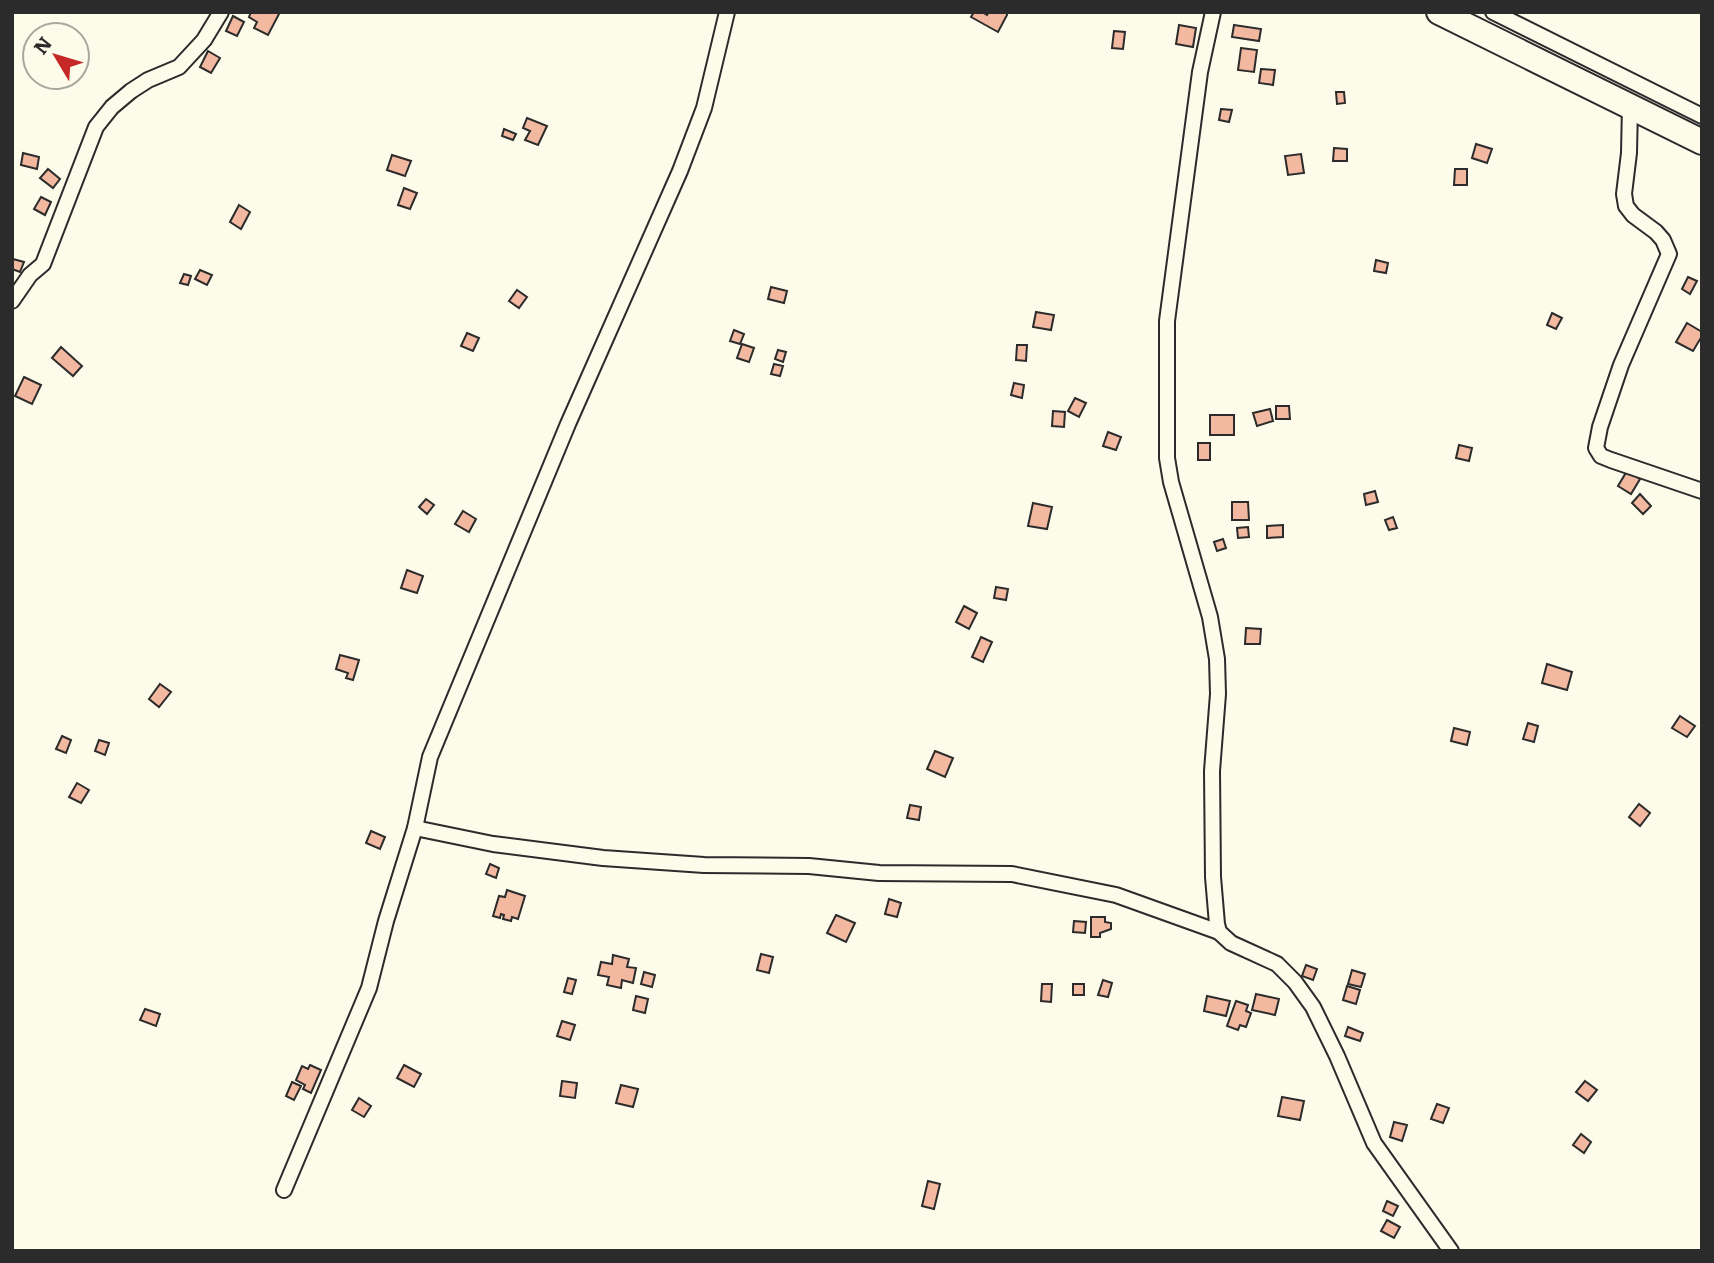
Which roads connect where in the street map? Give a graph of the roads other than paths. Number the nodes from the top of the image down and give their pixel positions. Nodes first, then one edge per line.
1 (221, 12) edge
2 (727, 12) edge
3 (1213, 12) edge
4 (1438, 12) edge
5 (1493, 12) edge
6 (1630, 106) junction
7 (1702, 116) edge
8 (1702, 142) edge
9 (12, 300) edge
10 (1702, 491) edge
11 (415, 828) junction
12 (1220, 932) junction
13 (284, 1190) dead end
14 (1451, 1251) edge

1 - 9 street
2 - 11 street
3 - 12 street
4 - 6 highway
5 - 7 street
6 - 8 highway
6 - 10 street
11 - 12 street
11 - 13 street
12 - 14 street

